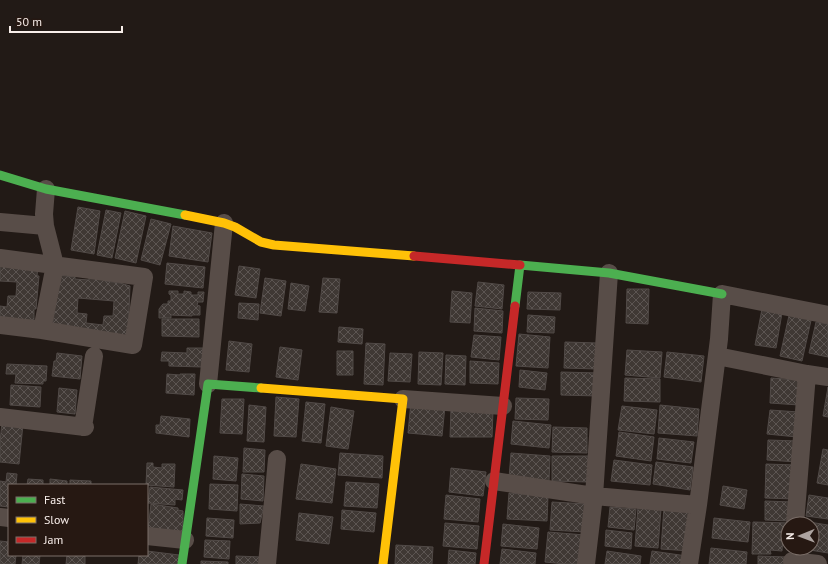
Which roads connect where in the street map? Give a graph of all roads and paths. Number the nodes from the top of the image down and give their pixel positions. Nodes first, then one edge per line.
1 (0, 175) edge
2 (46, 189) junction
3 (0, 222) edge
4 (224, 223) junction
5 (45, 226) junction
6 (0, 258) edge
7 (55, 265) junction
8 (520, 265) junction
9 (609, 273) junction
10 (722, 294) junction
11 (828, 315) edge
12 (0, 325) edge
13 (42, 330) junction
14 (94, 356) dead end
15 (717, 356) junction
16 (807, 374) junction
17 (828, 377) edge
18 (208, 384) junction
19 (403, 399) junction
20 (503, 406) junction
21 (0, 417) edge
22 (277, 459) dead end
23 (494, 482) junction
24 (594, 496) junction
25 (698, 505) junction
26 (796, 516) edge
27 (148, 536) edge
28 (184, 540) junction
29 (792, 558) edge
30 (182, 564) edge
31 (267, 564) edge
32 (383, 564) edge
33 (484, 564) edge
34 (586, 564) edge
35 (689, 564) edge
36 (818, 564) edge

1 - 2 street
2 - 4 street
2 - 5 street
3 - 5 street
4 - 8 street
4 - 18 street
5 - 7 street
6 - 7 street
7 - 13 street
7 - 13 street
8 - 9 street
8 - 20 street
9 - 10 street
9 - 24 street
10 - 11 street
10 - 15 street
12 - 13 street
14 - 21 street
15 - 16 street
15 - 25 street
16 - 17 street
16 - 26 street
18 - 19 street
18 - 28 street
19 - 20 street
19 - 32 street
20 - 23 street
22 - 31 street
23 - 24 street
23 - 33 street
24 - 25 street
24 - 34 street
25 - 35 street
27 - 28 street
28 - 30 street
29 - 36 street

